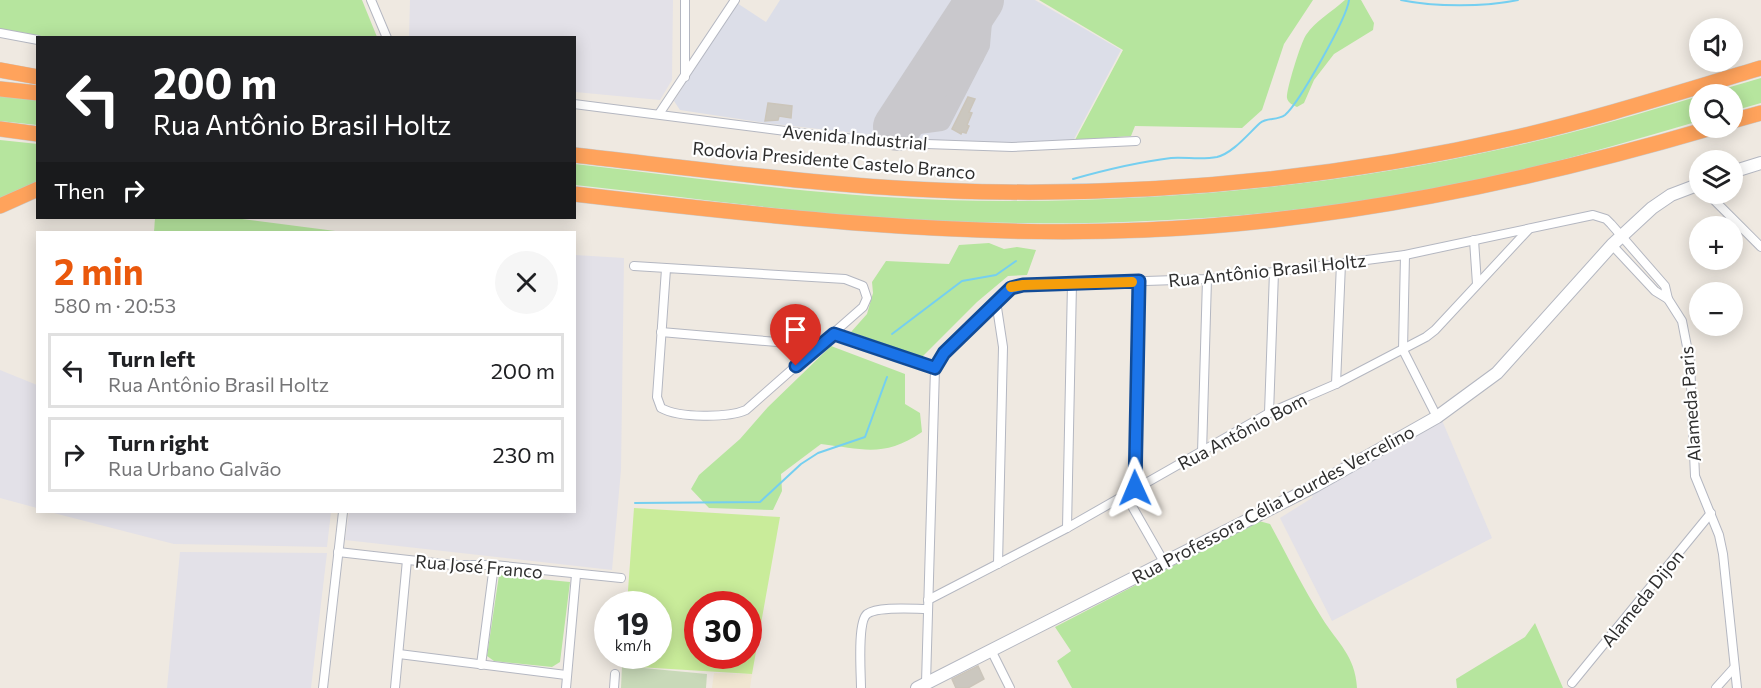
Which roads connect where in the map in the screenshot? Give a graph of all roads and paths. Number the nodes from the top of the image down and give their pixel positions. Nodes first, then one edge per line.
1 (371, 0) edge
2 (685, 0) edge
3 (735, 0) edge
4 (0, 33) edge
5 (386, 36) edge
6 (36, 40) edge
7 (1761, 69) edge
8 (0, 70) edge
9 (36, 77) edge
10 (685, 78) junction
11 (0, 89) edge
12 (36, 93) edge
13 (576, 104) edge
14 (1761, 113) edge
15 (659, 114) junction
16 (1743, 118) edge
17 (0, 129) edge
18 (36, 134) edge
19 (1689, 134) edge
20 (1136, 141) dead end
21 (576, 155) edge
22 (1761, 163) edge
23 (1743, 169) edge
24 (1689, 188) edge
25 (36, 190) edge
26 (576, 194) edge
27 (1718, 204) edge
28 (0, 206) edge
29 (1529, 228) junction
30 (1474, 240) junction
31 (1616, 241) junction
32 (1761, 247) edge
33 (1405, 255) junction
34 (1341, 263) junction
35 (634, 266) dead end
36 (666, 268) junction
37 (1274, 272) junction
38 (1207, 279) junction
39 (1139, 281) junction
40 (1072, 283) junction
41 (1477, 284) junction
42 (996, 301) junction
43 (661, 332) junction
44 (834, 334) junction
45 (1403, 350) junction
46 (812, 353) junction
47 (935, 368) junction
48 (1336, 384) junction
49 (1269, 413) junction
50 (1437, 417) junction
51 (1202, 453) junction
52 (1135, 488) junction
53 (1125, 494) junction
54 (343, 513) edge
55 (1711, 513) junction
56 (1067, 528) junction
57 (338, 552) junction
58 (407, 560) junction
59 (1164, 562) junction
60 (998, 564) junction
61 (494, 565) junction
62 (576, 575) junction
63 (621, 578) dead end
64 (927, 605) junction
65 (992, 650) junction
66 (399, 654) junction
67 (482, 665) junction
68 (1734, 668) junction
69 (615, 674) dead end
70 (566, 675) junction
71 (1572, 683) dead end
72 (921, 685) edge
73 (323, 688) edge
74 (395, 688) edge
75 (566, 688) edge
76 (614, 688) edge
77 (861, 688) edge
78 (1010, 688) edge
79 (1716, 688) edge
80 (1737, 688) edge

1 - 5 street
2 - 10 street
3 - 10 street
4 - 6 street
7 - 21 highway, Rodovia Presidente Castelo Branco
8 - 9 highway
10 - 15 street
11 - 12 highway
13 - 15 street, Avenida Industrial
14 - 16 highway
15 - 20 street, Avenida Industrial
17 - 18 highway
19 - 26 highway
22 - 23 main road
24 - 31 main road, Rua Professora Célia Lourdes Vercelino
25 - 28 highway
27 - 32 street
29 - 30 street, Rua Antônio Brasil Holtz
29 - 31 street, Rua Antônio Brasil Holtz
29 - 41 street, Rua Antônio Bom
30 - 33 street, Rua Antônio Brasil Holtz
30 - 41 street
31 - 50 main road, Rua Professora Célia Lourdes Vercelino
31 - 55 street, Alameda Paris
33 - 34 street, Rua Antônio Brasil Holtz
33 - 45 street
34 - 37 street, Rua Antônio Brasil Holtz
34 - 48 street
35 - 36 street
36 - 43 street
36 - 44 street
37 - 38 street, Rua Antônio Brasil Holtz
37 - 49 street
38 - 39 street, Rua Antônio Brasil Holtz
38 - 51 street
39 - 40 street, Rua Antônio Brasil Holtz
39 - 52 street
40 - 42 street, Rua Antônio Brasil Holtz
40 - 56 street
41 - 45 street, Rua Antônio Bom
42 - 47 street, Rua Antônio Brasil Holtz
42 - 60 street
43 - 46 street
43 - 46 street
44 - 46 street
44 - 47 street
45 - 48 street, Rua Antônio Bom
45 - 50 street
47 - 64 street
48 - 49 street, Rua Antônio Bom
49 - 51 street, Rua Antônio Bom
50 - 59 main road, Rua Professora Célia Lourdes Vercelino
51 - 52 street, Rua Antônio Bom
52 - 53 street, Rua Antônio Bom
53 - 56 street, Rua Antônio Bom
53 - 59 street
54 - 57 street
55 - 68 street, Alameda Paris
55 - 71 street, Alameda Dijon
56 - 60 street, Rua Antônio Bom
57 - 58 street, Rua José Franco
57 - 73 street
58 - 61 street, Rua José Franco
58 - 66 street
59 - 65 main road, Rua Professora Célia Lourdes Vercelino
60 - 64 street, Rua Antônio Bom
61 - 62 street, Rua José Franco
61 - 67 street
62 - 63 street, Rua José Franco
62 - 70 street
64 - 72 street
64 - 77 street
65 - 72 main road, Rua Professora Célia Lourdes Vercelino
65 - 78 street
66 - 67 street
66 - 74 street
67 - 70 street
68 - 79 street
68 - 80 street, Alameda Paris
69 - 76 street
70 - 75 street

